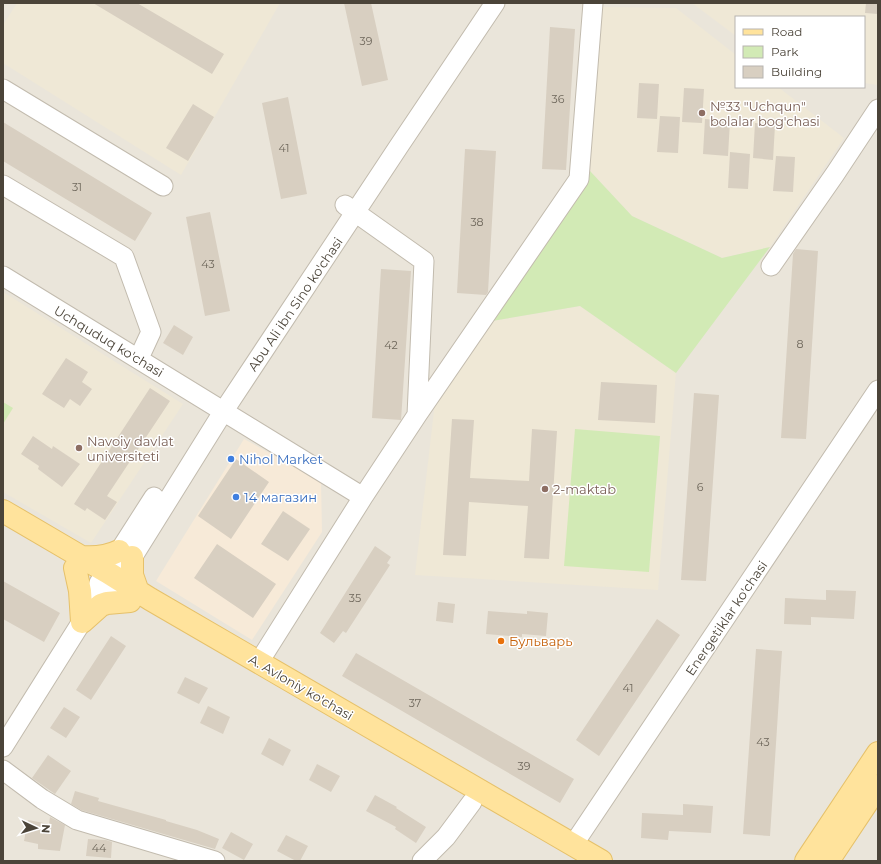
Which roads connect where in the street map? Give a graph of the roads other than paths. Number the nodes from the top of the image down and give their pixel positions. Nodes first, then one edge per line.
1 (479, 3) edge
2 (495, 3) edge
3 (593, 3) edge
4 (3, 89) edge
5 (878, 109) edge
6 (3, 185) edge
7 (162, 186) dead end
8 (350, 209) junction
9 (771, 266) dead end
10 (3, 276) edge
11 (139, 358) junction
12 (878, 390) edge
13 (219, 409) junction
14 (417, 415) junction
15 (363, 497) junction
16 (3, 511) edge
17 (3, 526) edge
18 (126, 554) junction
19 (78, 563) junction
20 (114, 588) junction
21 (82, 622) junction
22 (259, 662) junction
23 (3, 747) edge
24 (878, 753) edge
25 (3, 770) edge
26 (878, 786) edge
27 (472, 802) junction
28 (574, 853) edge
29 (215, 861) edge
30 (422, 861) edge
31 (600, 861) edge
32 (806, 861) edge
33 (828, 861) edge

1 - 8 street, Abu Ali ibn Sino ko'chasi
2 - 8 street, Abu Ali ibn Sino ko'chasi
3 - 14 street
4 - 7 street
5 - 9 street
6 - 11 street
8 - 13 street, Abu Ali ibn Sino ko'chasi
8 - 14 street
10 - 11 street, Uchquduq ko'chasi
11 - 13 street, Uchquduq ko'chasi
12 - 28 street, Energetiklar ko'chasi
13 - 15 street, Uchquduq ko'chasi
13 - 18 street, Abu Ali ibn Sino ko'chasi
14 - 15 street
15 - 22 street
16 - 19 main road, A. Avloniy ko'chasi
17 - 19 main road, A. Avloniy ko'chasi
18 - 19 main road
18 - 20 street, Abu Ali ibn Sino ko'chasi
18 - 20 main road
19 - 20 main road, A. Avloniy ko'chasi
19 - 21 main road
20 - 21 street, Abu Ali ibn Sino ko'chasi
20 - 21 main road
20 - 22 main road, A. Avloniy ko'chasi
20 - 27 main road, A. Avloniy ko'chasi
21 - 23 street, Abu Ali ibn Sino ko'chasi
22 - 28 main road, A. Avloniy ko'chasi
24 - 32 main road
25 - 29 street
26 - 33 main road
27 - 28 main road, A. Avloniy ko'chasi
27 - 30 street
28 - 31 main road, A. Avloniy ko'chasi

